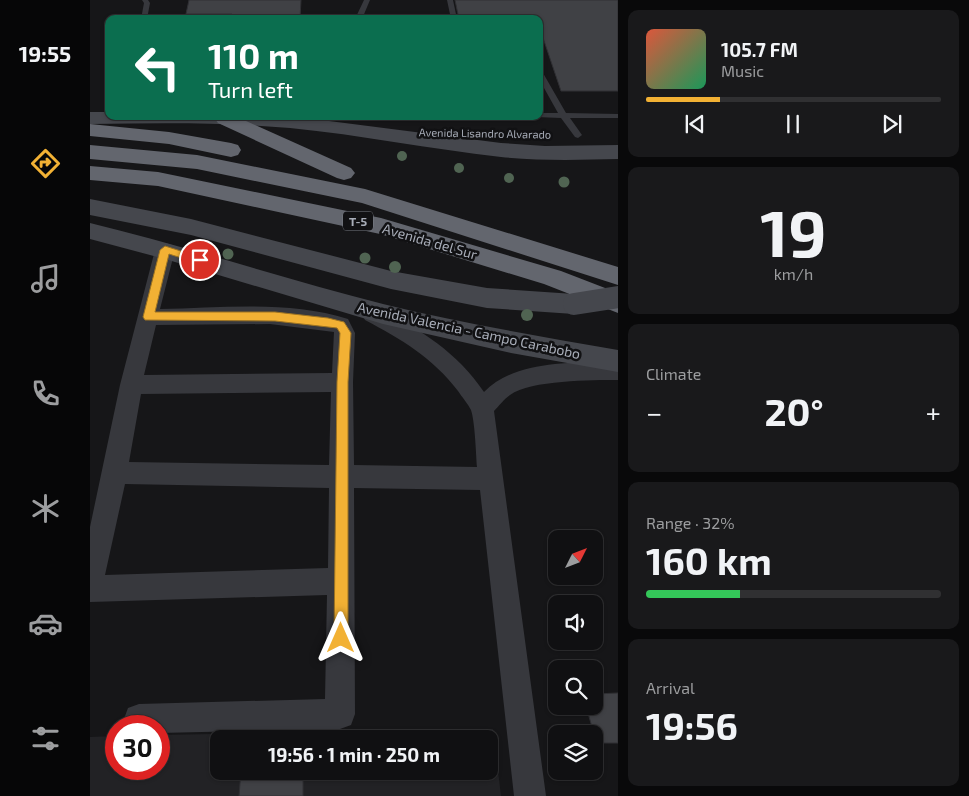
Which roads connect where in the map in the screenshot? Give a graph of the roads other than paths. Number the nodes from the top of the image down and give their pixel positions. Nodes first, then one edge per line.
1 (145, 0) edge
2 (367, 0) edge
3 (450, 0) edge
4 (145, 15) edge
5 (360, 15) edge
6 (453, 15) edge
7 (543, 80) edge
8 (562, 114) junction
9 (543, 115) edge
10 (618, 116) edge
11 (90, 118) edge
12 (105, 118) edge
13 (228, 120) edge
14 (260, 120) edge
15 (376, 120) edge
16 (351, 121) edge
17 (90, 130) edge
18 (578, 135) junction
19 (618, 136) edge
20 (90, 152) edge
21 (618, 152) edge
22 (90, 173) edge
23 (344, 173) junction
24 (90, 207) edge
25 (90, 231) edge
26 (165, 250) junction
27 (610, 273) edge
28 (618, 296) edge
29 (618, 303) edge
30 (358, 307) junction
31 (149, 317) junction
32 (618, 361) edge
33 (618, 371) edge
34 (342, 382) junction
35 (131, 384) junction
36 (482, 408) junction
37 (115, 473) junction
38 (342, 477) junction
39 (491, 478) junction
40 (342, 581) junction
41 (90, 584) edge
42 (90, 589) edge
43 (170, 718) edge
44 (530, 796) edge

1 - 4 lane
2 - 5 lane
3 - 6 lane
7 - 8 lane
8 - 9 lane
8 - 10 lane
8 - 18 lane
11 - 12 street
13 - 23 highway
14 - 16 street
15 - 16 lane
16 - 18 street, Avenida Lisandro Alvarado
16 - 21 street
17 - 23 highway
18 - 19 street, Avenida Lisandro Alvarado
20 - 27 highway, Avenida del Sur / T-5
22 - 29 highway, Avenida del Sur / T-5
23 - 27 highway
24 - 28 street, bridge
25 - 26 street, Avenida Valencia - Campo Carabobo
26 - 30 street, Avenida Valencia - Campo Carabobo
26 - 31 street
30 - 32 street, Avenida Valencia - Campo Carabobo
30 - 36 street
31 - 34 street
31 - 35 street
33 - 36 street
34 - 35 street
34 - 38 street
35 - 37 street
36 - 39 street
37 - 38 street
37 - 41 street
38 - 39 street
38 - 40 street
39 - 44 street
40 - 42 street
40 - 43 street

